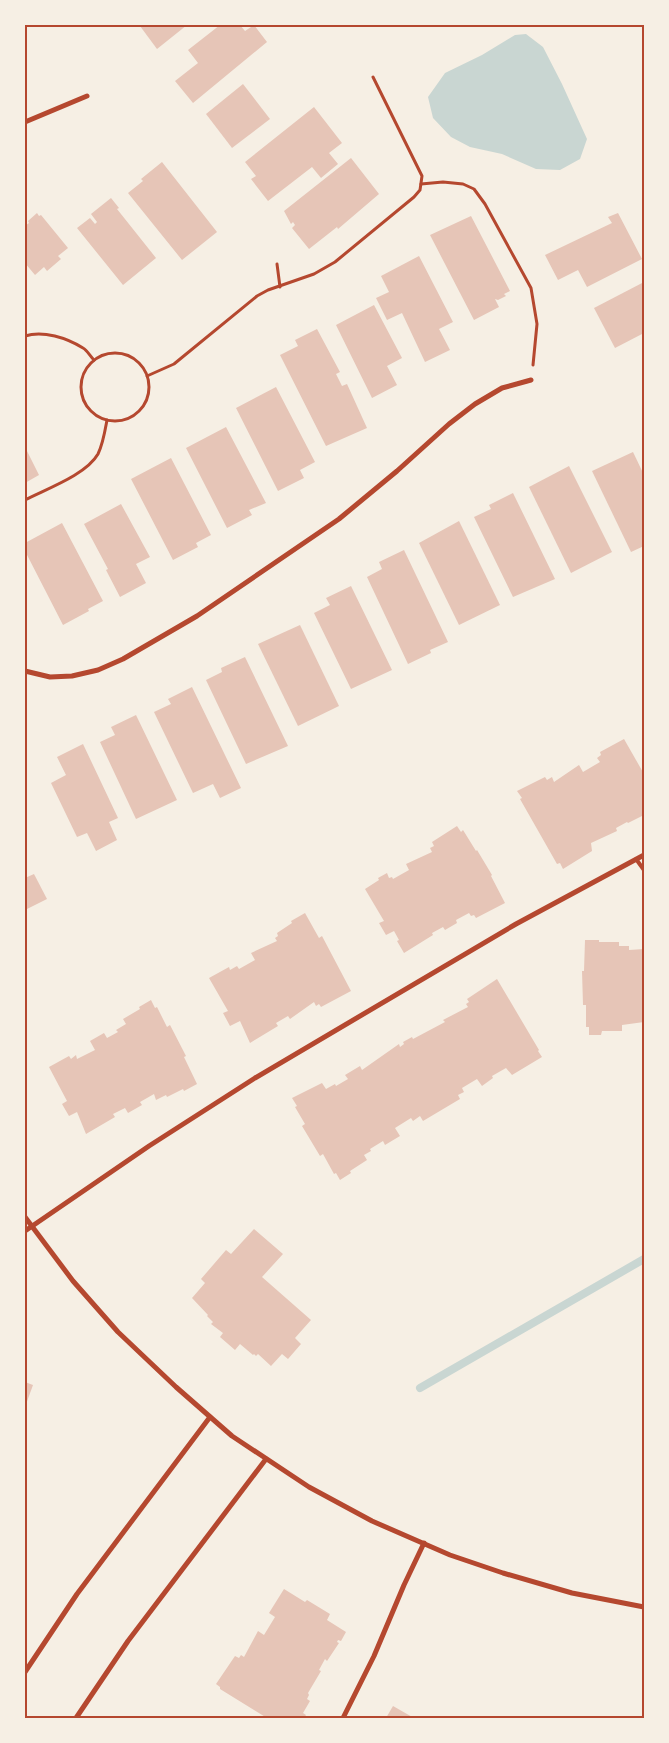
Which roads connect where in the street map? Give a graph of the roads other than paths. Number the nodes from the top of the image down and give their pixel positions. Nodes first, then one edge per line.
1 (87, 96) dead end
2 (25, 122) edge
3 (531, 380) road end
4 (25, 671) edge
5 (644, 856) edge
6 (636, 859) junction
7 (644, 870) edge
8 (25, 1217) edge
9 (32, 1226) junction
10 (25, 1231) edge
11 (210, 1417) junction
12 (266, 1459) junction
13 (424, 1543) junction
14 (644, 1607) edge
15 (25, 1672) edge
16 (76, 1718) edge
17 (343, 1718) edge

1 - 2 street
3 - 4 street
5 - 6 street
6 - 7 lane
6 - 9 street
8 - 9 street
9 - 10 street
9 - 11 street
11 - 12 street
11 - 15 street
12 - 13 street
12 - 16 street
13 - 14 street
13 - 17 street

